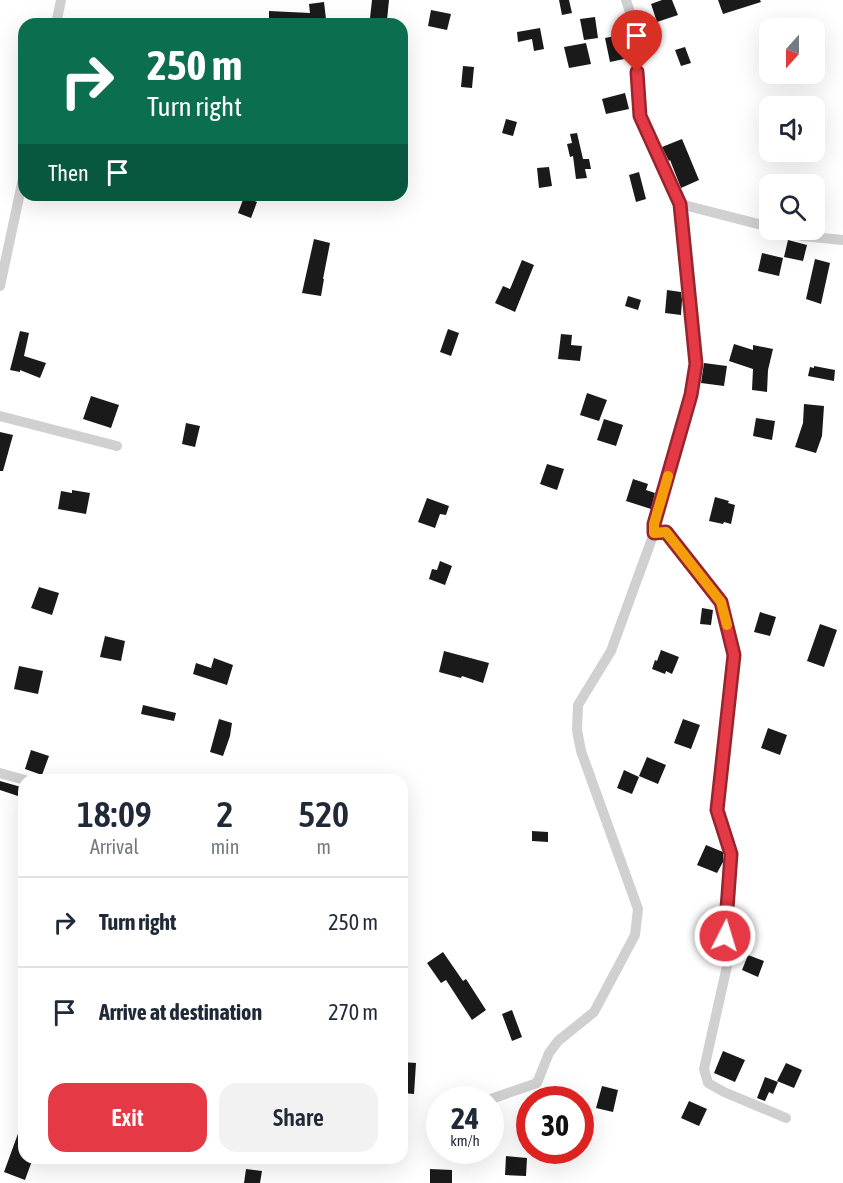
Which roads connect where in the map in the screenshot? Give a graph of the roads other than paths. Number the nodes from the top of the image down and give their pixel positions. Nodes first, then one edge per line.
1 (61, 0) edge
2 (626, 0) edge
3 (57, 18) edge
4 (18, 201) edge
5 (680, 204) junction
6 (759, 224) edge
7 (825, 238) edge
8 (843, 240) edge
9 (0, 286) edge
10 (0, 416) edge
11 (117, 446) dead end
12 (654, 533) junction
13 (0, 773) edge
14 (18, 778) edge
15 (504, 1094) edge
16 (786, 1118) dead end

1 - 3 street
2 - 5 street
4 - 9 street
5 - 6 street
5 - 12 street
7 - 8 street
10 - 11 street
12 - 15 street
12 - 16 street
13 - 14 street

